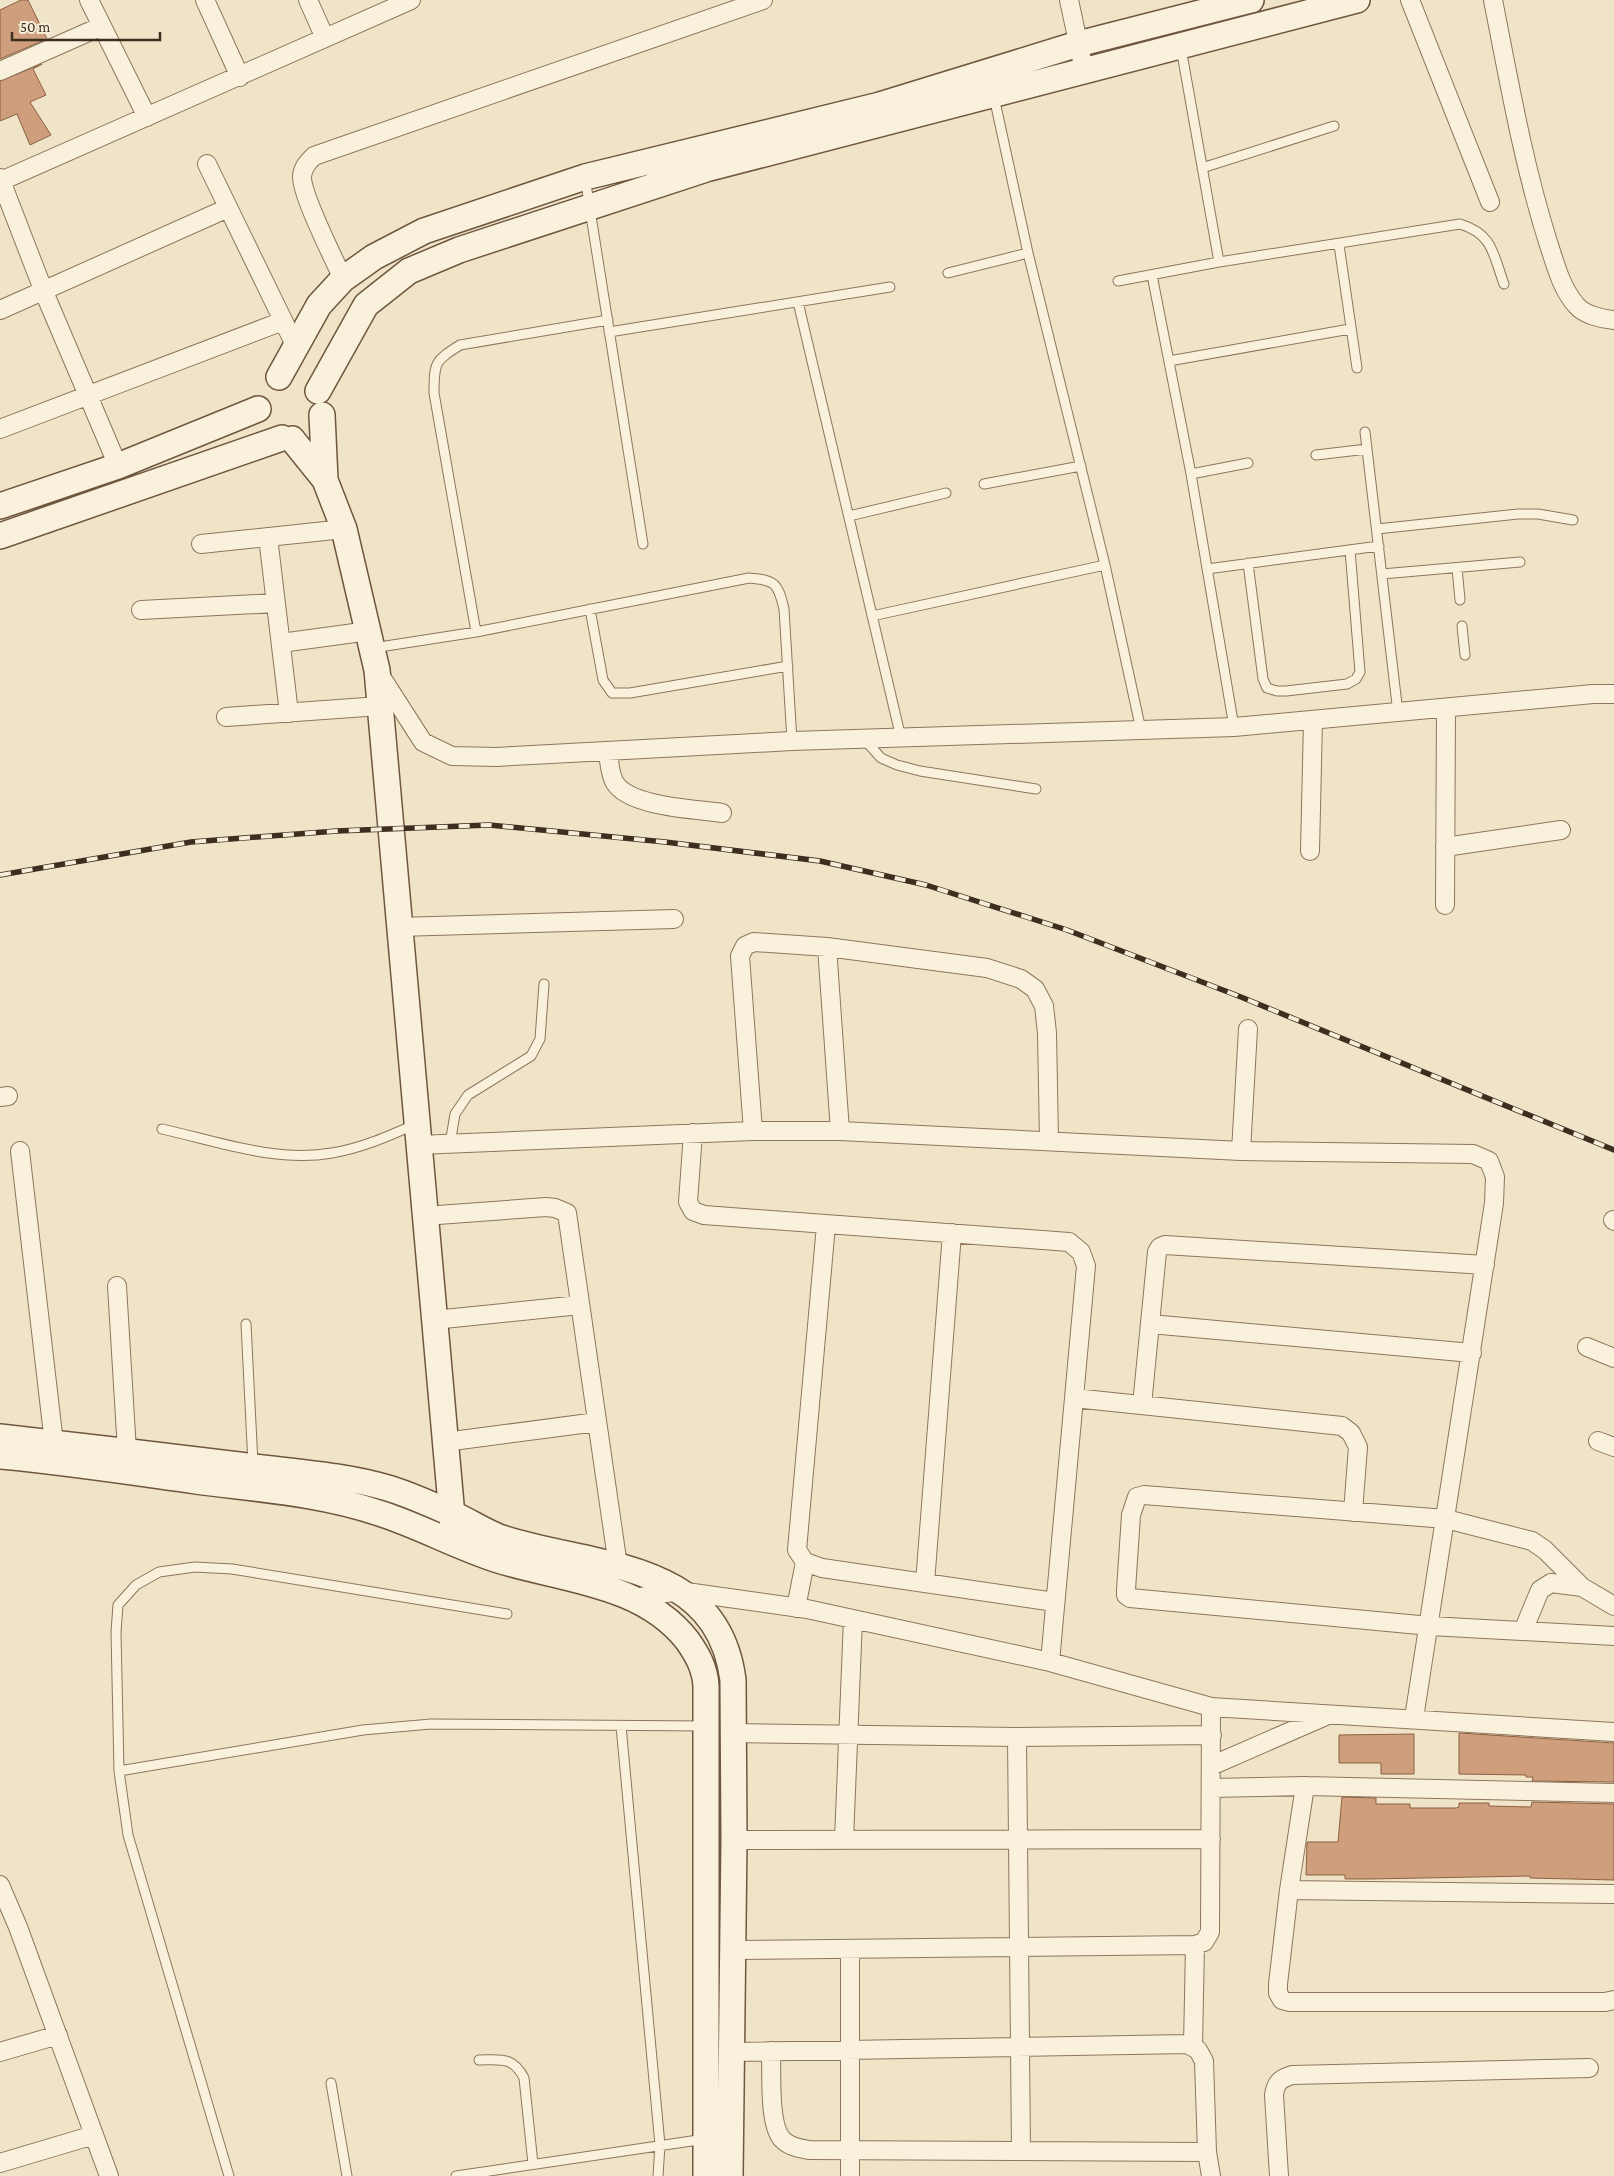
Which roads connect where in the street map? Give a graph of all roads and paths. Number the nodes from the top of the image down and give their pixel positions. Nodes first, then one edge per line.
1 (89, 0) edge
2 (205, 0) edge
3 (308, 0) edge
4 (411, 0) edge
5 (763, 0) edge
6 (1069, 0) edge
7 (1251, 0) edge
8 (1357, 0) edge
9 (1410, 0) edge
10 (1493, 0) edge
11 (102, 26) junction
12 (325, 38) junction
13 (1078, 44) junction
14 (1181, 44) junction
15 (1084, 70) junction
16 (0, 71) edge
17 (240, 77) junction
18 (993, 94) junction
19 (147, 117) junction
20 (1334, 126) dead end
21 (207, 164) dead end
22 (1202, 168) junction
23 (585, 177) junction
24 (1, 179) edge
25 (1490, 202) dead end
26 (590, 207) junction
27 (228, 208) junction
28 (1339, 244) junction
29 (1028, 253) junction
30 (1219, 262) junction
31 (948, 273) dead end
32 (1152, 275) junction
33 (343, 279) junction
34 (1118, 281) dead end
35 (1504, 284) dead end
36 (890, 287) dead end
37 (44, 292) junction
38 (798, 302) junction
39 (0, 310) edge
40 (608, 320) junction
41 (1614, 320) edge
42 (283, 321) junction
43 (1350, 329) junction
44 (609, 332) junction
45 (295, 345) junction
46 (1169, 361) junction
47 (1357, 368) dead end
48 (279, 377) junction
49 (318, 391) junction
50 (86, 396) junction
51 (258, 408) junction
52 (322, 415) junction
53 (0, 429) edge
54 (1365, 432) dead end
55 (287, 438) junction
56 (1367, 449) junction
57 (1316, 455) dead end
58 (1248, 463) dead end
59 (118, 466) junction
60 (1081, 466) junction
61 (1191, 474) junction
62 (325, 480) junction
63 (984, 484) dead end
64 (946, 493) dead end
65 (0, 506) edge
66 (849, 516) junction
67 (1573, 520) dead end
68 (344, 529) junction
69 (1377, 530) junction
70 (0, 536) edge
71 (268, 537) junction
72 (201, 544) dead end
73 (644, 544) dead end
74 (1379, 546) junction
75 (1350, 550) junction
76 (1520, 562) dead end
77 (1248, 563) junction
78 (1105, 565) junction
79 (1457, 568) junction
80 (1207, 569) junction
81 (1382, 574) junction
82 (1460, 600) dead end
83 (276, 602) junction
84 (590, 609) junction
85 (141, 610) dead end
86 (872, 616) junction
87 (1462, 626) dead end
88 (476, 632) junction
89 (281, 643) junction
90 (373, 650) junction
91 (1465, 655) dead end
92 (788, 666) junction
93 (1614, 694) edge
94 (380, 706) junction
95 (1446, 709) junction
96 (289, 713) junction
97 (1398, 713) junction
98 (226, 717) dead end
99 (1313, 720) junction
100 (1234, 727) junction
101 (1141, 730) junction
102 (901, 738) junction
103 (864, 739) junction
104 (792, 741) junction
105 (608, 752) junction
106 (1036, 789) dead end
107 (722, 814) dead end
108 (1561, 830) dead end
109 (1445, 847) junction
110 (1310, 851) dead end
111 (1445, 905) dead end
112 (674, 920) dead end
113 (399, 927) junction
114 (827, 946) junction
115 (544, 984) dead end
116 (1248, 1029) dead end
117 (162, 1129) dead end
118 (753, 1131) junction
119 (840, 1131) junction
120 (692, 1133) junction
121 (417, 1135) junction
122 (1049, 1140) junction
123 (450, 1144) junction
124 (20, 1151) dead end
125 (1241, 1151) junction
126 (424, 1216) junction
127 (826, 1225) junction
128 (952, 1233) junction
129 (1485, 1265) junction
130 (117, 1286) dead end
131 (580, 1305) junction
132 (434, 1320) junction
133 (246, 1324) dead end
134 (1150, 1324) junction
135 (1587, 1347) dead end
136 (1472, 1353) junction
137 (1614, 1358) edge
138 (1074, 1398) junction
139 (1142, 1405) junction
140 (597, 1422) junction
141 (0, 1438) edge
142 (445, 1442) junction
143 (54, 1443) junction
144 (127, 1451) junction
145 (0, 1456) edge
146 (253, 1467) junction
147 (1353, 1512) junction
148 (452, 1514) junction
149 (1446, 1519) junction
150 (456, 1544) junction
151 (805, 1562) junction
152 (618, 1566) junction
153 (925, 1583) junction
154 (1582, 1586) junction
155 (679, 1591) junction
156 (634, 1598) junction
157 (1055, 1602) junction
158 (1614, 1606) edge
159 (796, 1608) junction
160 (507, 1614) dead end
161 (853, 1619) junction
162 (1430, 1626) junction
163 (1522, 1631) junction
164 (1614, 1636) edge
165 (1050, 1662) junction
166 (1211, 1706) junction
167 (1332, 1714) junction
168 (1414, 1718) junction
169 (621, 1726) junction
170 (704, 1726) junction
171 (1614, 1732) edge
172 (734, 1733) junction
173 (848, 1734) junction
174 (1212, 1735) junction
175 (1017, 1737) junction
176 (1211, 1766) junction
177 (119, 1771) junction
178 (1305, 1786) junction
179 (1211, 1788) junction
180 (1614, 1793) edge
181 (1210, 1839) junction
182 (734, 1840) junction
183 (844, 1840) junction
184 (1018, 1840) junction
185 (0, 1885) edge
186 (1289, 1890) junction
187 (1614, 1894) edge
188 (1195, 1945) junction
189 (1019, 1947) junction
190 (850, 1949) junction
191 (732, 1950) junction
192 (1614, 2000) edge
193 (58, 2034) junction
194 (1020, 2047) junction
195 (849, 2050) junction
196 (1198, 2050) junction
197 (771, 2051) junction
198 (0, 2052) edge
199 (731, 2052) junction
200 (479, 2060) dead end
201 (1589, 2068) dead end
202 (331, 2084) dead end
203 (94, 2135) junction
204 (706, 2138) junction
205 (660, 2145) junction
206 (850, 2150) junction
207 (1021, 2151) junction
208 (1207, 2152) junction
209 (0, 2163) edge
210 (534, 2164) junction
211 (109, 2176) edge
212 (229, 2176) edge
213 (347, 2176) edge
214 (456, 2176) edge
215 (658, 2176) edge
216 (706, 2176) edge
217 (730, 2176) edge
218 (850, 2176) edge
219 (1211, 2176) edge
220 (1279, 2176) edge

1 - 11 street
2 - 17 street
3 - 12 street
4 - 12 street
5 - 33 street
6 - 13 street
7 - 13 main road
8 - 14 main road
9 - 25 street
10 - 41 street
11 - 16 street
11 - 19 street
12 - 17 street
13 - 15 street
13 - 23 main road
14 - 15 main road
14 - 22 lane
15 - 18 main road
17 - 19 street
18 - 26 main road
18 - 29 lane
19 - 24 street
20 - 22 lane
21 - 27 street
22 - 30 lane
23 - 26 lane
23 - 33 main road
24 - 37 street
26 - 40 lane
26 - 49 main road
27 - 37 street
27 - 42 street
28 - 30 lane
28 - 35 lane
28 - 43 lane
29 - 31 lane
29 - 60 lane
30 - 32 lane
32 - 34 lane
32 - 46 lane
33 - 45 main road
36 - 38 lane
37 - 39 street
37 - 50 street
38 - 44 lane
38 - 66 lane
40 - 44 lane
40 - 88 lane
42 - 45 street
42 - 50 street
43 - 46 lane
43 - 47 lane
44 - 73 lane
45 - 48 main road
46 - 61 lane
48 - 49 main road
48 - 51 main road
49 - 52 main road
50 - 53 street
50 - 59 street
51 - 55 main road
51 - 59 main road
52 - 55 main road
52 - 62 main road
54 - 56 lane
55 - 62 main road
55 - 70 main road
56 - 57 lane
56 - 69 lane
58 - 61 lane
59 - 65 main road
60 - 63 lane
60 - 78 lane
61 - 80 lane
62 - 68 main road
64 - 66 lane
66 - 86 lane
67 - 69 lane
68 - 71 street
68 - 90 main road
69 - 74 lane
71 - 72 street
71 - 83 street
74 - 75 lane
74 - 81 lane
75 - 77 lane
75 - 77 lane
76 - 79 lane
77 - 80 lane
78 - 86 lane
78 - 101 lane
79 - 81 lane
79 - 82 lane
80 - 100 lane
81 - 97 lane
83 - 85 street
83 - 89 street
84 - 88 lane
84 - 92 lane
84 - 92 lane
86 - 102 lane
87 - 91 lane
88 - 90 lane
89 - 90 street
89 - 96 street
90 - 94 main road
90 - 105 street
92 - 104 lane
93 - 95 street
94 - 96 street
94 - 113 main road
95 - 97 street
95 - 109 street
96 - 98 street
97 - 99 street
99 - 100 street
99 - 110 street
100 - 101 street
101 - 102 street
102 - 103 street
103 - 104 street
103 - 106 lane
104 - 105 street
105 - 107 street
108 - 109 street
109 - 111 street
112 - 113 street
113 - 121 main road
114 - 118 street
114 - 119 street
114 - 122 street
115 - 123 lane
116 - 125 street
117 - 121 lane
118 - 119 street
118 - 120 street
119 - 122 street
120 - 123 street
120 - 127 street
121 - 123 street
121 - 126 main road
122 - 125 street
124 - 143 street
125 - 129 street
126 - 131 street
126 - 132 main road
127 - 128 street
127 - 151 street
128 - 138 street
128 - 153 street
129 - 134 street
129 - 136 street
130 - 144 street
131 - 132 street
131 - 140 street
132 - 142 main road
133 - 146 lane
134 - 136 street
134 - 139 street
135 - 137 street
136 - 149 street
138 - 139 street
138 - 157 street
139 - 147 street
140 - 142 street
140 - 152 street
141 - 143 main road
142 - 148 main road
143 - 144 main road
144 - 146 main road
145 - 150 main road
146 - 148 main road
147 - 149 street
147 - 162 street
148 - 150 main road
148 - 152 main road
149 - 154 street
149 - 162 street
150 - 156 main road
151 - 153 street
151 - 159 street
152 - 155 main road
153 - 157 street
154 - 158 street
154 - 163 street
155 - 156 street
155 - 159 street
155 - 172 main road
156 - 170 main road
157 - 165 street
159 - 161 street
160 - 177 lane
161 - 165 street
161 - 173 street
162 - 163 street
162 - 168 street
163 - 164 street
165 - 166 street
166 - 167 street
166 - 174 street
167 - 168 street
167 - 176 street
168 - 171 street
169 - 170 lane
169 - 177 lane
169 - 205 lane
170 - 204 main road
172 - 173 street
172 - 182 main road
173 - 175 street
173 - 183 street
174 - 175 street
174 - 176 street
175 - 184 street
176 - 179 street
177 - 212 lane
178 - 179 street
178 - 180 street
178 - 186 street
179 - 181 street
181 - 184 street
181 - 188 street
182 - 183 street
182 - 191 main road
183 - 184 street
184 - 189 street
185 - 193 street
186 - 187 street
186 - 192 street
188 - 189 street
188 - 196 street
189 - 190 street
189 - 194 street
190 - 191 street
190 - 195 street
191 - 199 main road
193 - 198 street
193 - 203 street
194 - 195 street
194 - 196 street
194 - 207 street
195 - 197 street
195 - 206 street
196 - 208 street
197 - 199 street
197 - 206 street
199 - 217 main road
200 - 210 lane
201 - 220 street
202 - 213 lane
203 - 209 street
203 - 211 street
204 - 205 lane
204 - 216 main road
205 - 210 lane
205 - 215 lane
206 - 207 street
206 - 218 street
207 - 208 street
208 - 219 street
210 - 214 lane

